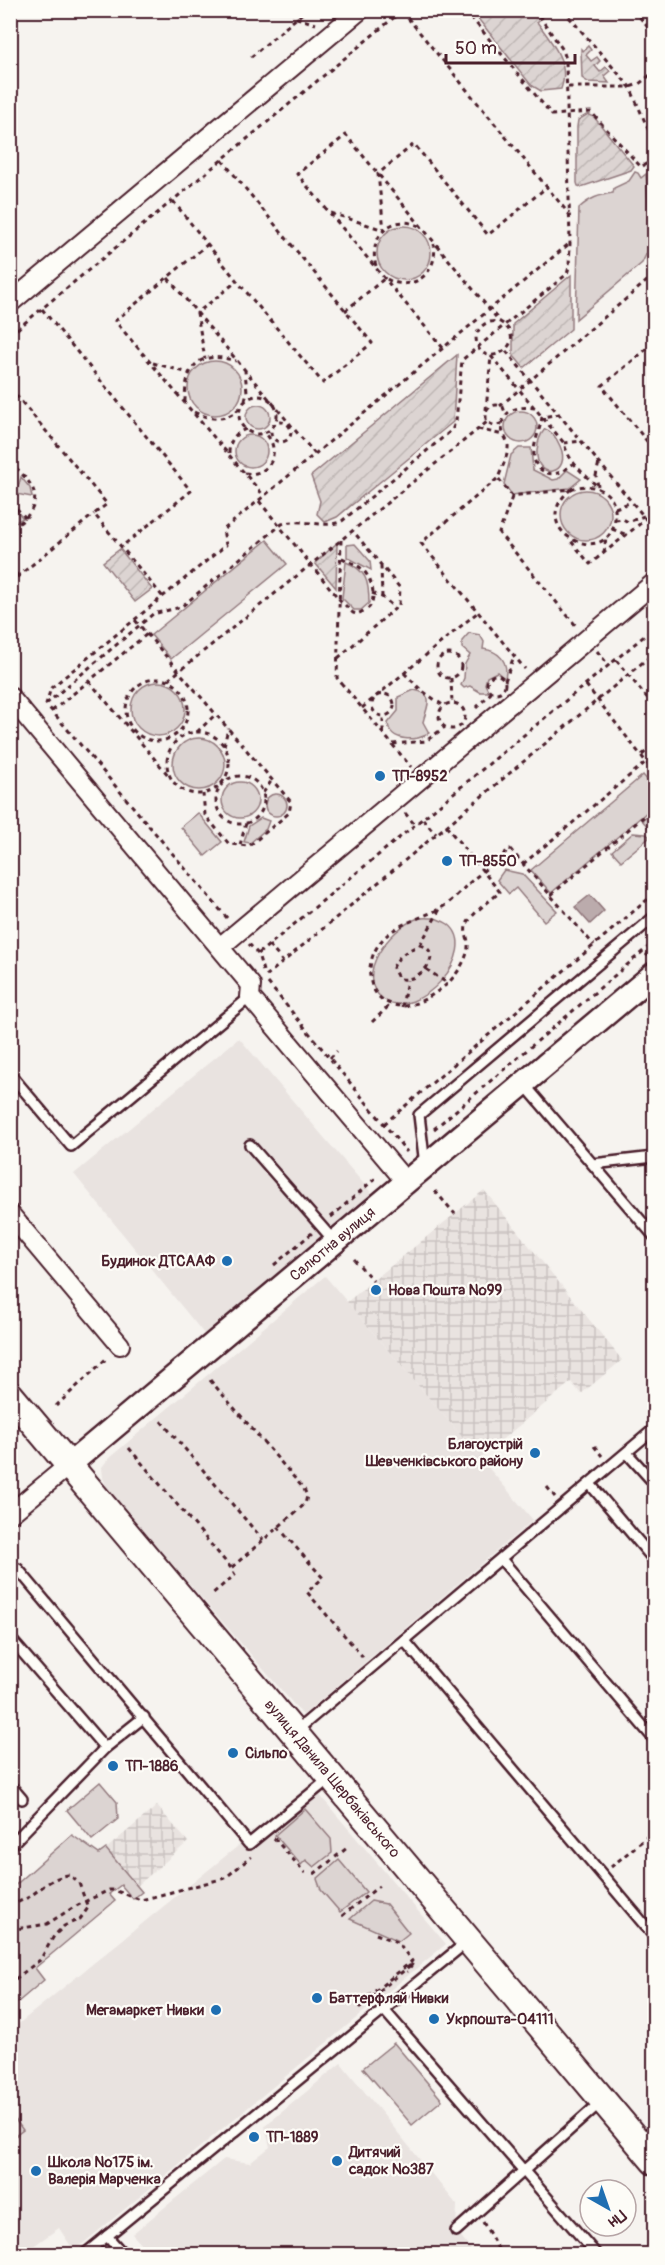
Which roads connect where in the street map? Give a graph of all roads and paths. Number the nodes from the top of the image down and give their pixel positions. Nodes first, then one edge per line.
1 (291, 10) edge
2 (306, 10) edge
3 (360, 10) edge
4 (465, 10) edge
5 (535, 10) edge
6 (563, 10) edge
7 (634, 10) edge
8 (403, 11) edge
9 (297, 18) junction
10 (318, 25) dead end
11 (654, 35) edge
12 (250, 57) dead end
13 (654, 72) edge
14 (568, 87) junction
15 (630, 87) junction
16 (568, 113) junction
17 (654, 143) edge
18 (654, 159) edge
19 (222, 160) junction
20 (378, 174) junction
21 (547, 187) junction
22 (173, 201) junction
23 (330, 213) junction
24 (569, 215) junction
25 (422, 227) junction
26 (384, 230) junction
27 (434, 242) junction
28 (570, 243) junction
29 (208, 244) junction
30 (377, 268) junction
31 (654, 275) edge
32 (168, 278) junction
33 (385, 278) junction
34 (237, 281) junction
35 (654, 300) edge
36 (10, 303) edge
37 (42, 309) junction
38 (489, 309) junction
39 (345, 311) junction
40 (197, 313) junction
41 (654, 315) edge
42 (650, 319) junction
43 (500, 322) junction
44 (505, 325) junction
45 (654, 325) edge
46 (10, 334) edge
47 (654, 343) edge
48 (478, 347) junction
49 (443, 348) junction
50 (506, 350) junction
51 (491, 356) junction
52 (205, 359) junction
53 (238, 362) junction
54 (151, 363) junction
55 (244, 369) junction
56 (189, 373) junction
57 (531, 380) junction
58 (10, 388) edge
59 (519, 390) junction
60 (271, 401) junction
61 (185, 403) junction
62 (243, 404) junction
63 (500, 406) junction
64 (535, 408) junction
65 (191, 411) junction
66 (486, 412) junction
67 (560, 414) junction
68 (506, 415) junction
69 (542, 417) junction
70 (488, 422) junction
71 (503, 422) junction
72 (273, 427) junction
73 (246, 429) junction
74 (478, 429) junction
75 (264, 432) junction
76 (504, 435) junction
77 (582, 441) junction
78 (564, 442) junction
79 (654, 450) edge
80 (315, 454) junction
81 (229, 455) junction
82 (11, 462) edge
83 (599, 462) junction
84 (573, 464) junction
85 (244, 472) junction
86 (498, 478) junction
87 (599, 488) junction
88 (571, 489) junction
89 (10, 494) edge
90 (264, 496) junction
91 (512, 496) junction
92 (259, 501) junction
93 (10, 502) edge
94 (632, 502) junction
95 (615, 508) junction
96 (94, 514) junction
97 (644, 516) junction
98 (26, 518) junction
99 (615, 520) junction
100 (279, 526) junction
101 (10, 528) edge
102 (612, 529) junction
103 (353, 531) junction
104 (627, 535) junction
105 (606, 537) junction
106 (568, 538) junction
107 (341, 540) junction
108 (122, 547) junction
109 (604, 553) junction
110 (340, 557) junction
111 (311, 565) junction
112 (381, 565) junction
113 (10, 567) edge
114 (18, 576) junction
115 (10, 583) edge
116 (654, 583) edge
117 (372, 593) junction
118 (163, 597) junction
119 (382, 597) junction
120 (339, 599) junction
121 (395, 609) junction
122 (478, 612) junction
123 (135, 620) junction
124 (139, 625) junction
125 (654, 628) edge
126 (147, 634) junction
127 (587, 640) junction
128 (434, 648) junction
129 (654, 653) edge
130 (441, 656) junction
131 (514, 656) junction
132 (338, 658) junction
133 (616, 660) junction
134 (609, 666) junction
135 (526, 670) dead end
136 (180, 672) junction
137 (404, 673) junction
138 (628, 675) junction
139 (451, 678) junction
140 (168, 680) junction
141 (89, 681) junction
142 (505, 683) junction
143 (586, 685) junction
144 (10, 697) edge
145 (376, 697) junction
146 (597, 700) junction
147 (46, 704) junction
148 (452, 704) junction
149 (444, 706) junction
150 (654, 706) edge
151 (362, 708) junction
152 (52, 711) junction
153 (216, 714) junction
154 (383, 716) junction
155 (446, 727) junction
156 (228, 728) junction
157 (131, 730) junction
158 (197, 732) junction
159 (383, 732) junction
160 (175, 735) junction
161 (177, 740) junction
162 (393, 744) junction
163 (654, 745) edge
164 (224, 746) junction
165 (642, 755) junction
166 (646, 762) junction
167 (654, 772) edge
168 (417, 773) dead end
169 (170, 777) junction
170 (272, 780) junction
171 (220, 785) junction
172 (263, 792) junction
173 (203, 794) junction
174 (654, 808) edge
175 (423, 819) junction
176 (246, 823) junction
177 (446, 826) junction
178 (436, 834) junction
179 (239, 845) junction
180 (523, 864) junction
181 (483, 871) junction
182 (654, 894) edge
183 (551, 895) junction
184 (441, 908) junction
185 (654, 917) edge
186 (239, 932) junction
187 (654, 942) edge
188 (269, 945) junction
189 (420, 945) junction
190 (594, 945) junction
191 (220, 947) junction
192 (258, 954) junction
193 (283, 962) junction
194 (426, 969) junction
195 (654, 974) edge
196 (265, 977) junction
197 (407, 980) junction
198 (447, 983) junction
199 (250, 998) junction
200 (391, 1004) junction
201 (402, 1007) junction
202 (372, 1022) dead end
203 (337, 1051) dead end
204 (330, 1058) junction
205 (10, 1074) edge
206 (524, 1084) junction
207 (384, 1124) junction
208 (422, 1139) junction
209 (250, 1145) dead end
210 (407, 1152) junction
211 (654, 1157) edge
212 (593, 1164) junction
213 (425, 1166) junction
214 (399, 1173) junction
215 (435, 1191) dead end
216 (10, 1214) edge
217 (455, 1214) dead end
218 (327, 1234) junction
219 (654, 1236) edge
220 (354, 1259) dead end
221 (266, 1271) dead end
222 (373, 1281) dead end
223 (120, 1345) joint
224 (210, 1380) dead end
225 (10, 1395) edge
226 (56, 1406) dead end
227 (161, 1421) dead end
228 (654, 1430) edge
229 (129, 1448) dead end
230 (627, 1453) junction
231 (69, 1465) junction
232 (654, 1483) edge
233 (590, 1484) junction
234 (10, 1514) edge
235 (278, 1527) junction
236 (263, 1540) junction
237 (501, 1559) junction
238 (654, 1560) edge
239 (231, 1568) junction
240 (10, 1575) edge
241 (212, 1594) dead end
242 (10, 1638) edge
243 (404, 1640) junction
244 (372, 1667) junction
245 (144, 1717) junction
246 (294, 1733) junction
247 (654, 1739) edge
248 (105, 1748) junction
249 (331, 1777) junction
250 (10, 1785) edge
251 (22, 1799) dead end
252 (654, 1832) edge
253 (273, 1837) dead end
254 (10, 1846) edge
255 (347, 1848) dead end
256 (304, 1874) dead end
257 (314, 1874) dead end
258 (603, 1874) junction
259 (225, 1878) dead end
260 (379, 1886) dead end
261 (86, 1903) junction
262 (10, 1907) edge
263 (342, 1916) dead end
264 (10, 1930) edge
265 (376, 1934) dead end
266 (654, 1936) edge
267 (469, 1940) junction
268 (402, 1982) dead end
269 (10, 1983) edge
270 (384, 2010) junction
271 (603, 2100) junction
272 (649, 2144) edge
273 (524, 2171) junction
274 (477, 2213) junction
275 (456, 2231) dead end
276 (108, 2236) junction
277 (85, 2254) edge
278 (123, 2254) edge
279 (501, 2254) edge
280 (596, 2254) edge

1 - 9 path
2 - 9 path
3 - 36 street
4 - 16 path
5 - 14 path
6 - 15 path
7 - 11 path
8 - 19 path
8 - 21 path
9 - 10 path
9 - 12 path
13 - 15 path
14 - 15 path
14 - 16 path
15 - 17 path
16 - 18 path
16 - 24 path
19 - 22 path
19 - 39 path
20 - 21 path
20 - 23 path
20 - 25 path
20 - 26 path
21 - 24 path
22 - 29 path
22 - 37 path
23 - 26 path
23 - 30 path
24 - 28 path
25 - 26 path
25 - 27 path
26 - 30 path
27 - 33 path
27 - 38 path
28 - 38 path
28 - 44 path
29 - 32 path
29 - 34 path
30 - 33 path
31 - 57 path
32 - 40 path
32 - 54 path
33 - 39 path
33 - 49 path
34 - 39 path
34 - 40 path
35 - 42 path
37 - 46 path
37 - 108 path
38 - 43 path
38 - 49 path
40 - 52 path
40 - 53 path
41 - 42 path
42 - 45 path
43 - 44 path
43 - 48 path
44 - 48 path
44 - 50 path
47 - 79 path
48 - 51 path
48 - 100 path
49 - 80 path
50 - 51 path
50 - 57 path
51 - 59 path
51 - 66 path
52 - 53 path
52 - 56 path
53 - 55 path
54 - 56 path
54 - 61 path
55 - 60 path
55 - 62 path
56 - 61 path
57 - 59 path
57 - 67 path
58 - 96 path
59 - 63 path
59 - 64 path
60 - 62 path
60 - 72 path
60 - 80 path
61 - 65 path
62 - 65 path
62 - 73 path
63 - 66 path
63 - 68 path
64 - 68 path
64 - 69 path
65 - 81 path
66 - 70 path
67 - 69 path
67 - 77 path
68 - 71 path
69 - 78 path
69 - 84 path
70 - 71 path
70 - 74 path
71 - 76 path
72 - 72 path
72 - 75 path
73 - 75 path
73 - 81 path
74 - 76 path
74 - 103 path
75 - 85 path
76 - 86 path
77 - 78 path
77 - 83 path
78 - 84 path
80 - 90 path
81 - 85 path
82 - 89 path
82 - 98 path
83 - 87 path
83 - 94 path
84 - 87 path
85 - 90 path
86 - 91 path
86 - 122 path
87 - 88 path
87 - 95 path
88 - 91 path
88 - 106 path
90 - 92 path
91 - 127 path
92 - 100 path
92 - 118 path
93 - 98 path
94 - 95 path
94 - 97 path
95 - 99 path
96 - 108 path
96 - 114 path
97 - 99 path
97 - 104 path
98 - 101 path
99 - 102 path
100 - 111 path
100 - 124 path
102 - 104 path
102 - 105 path
103 - 107 path
103 - 112 path
104 - 109 path
105 - 106 path
105 - 109 path
106 - 109 path
107 - 110 path
107 - 111 path
108 - 118 path
110 - 117 path
110 - 120 path
111 - 120 path
111 - 136 path
112 - 119 path
112 - 121 path
113 - 114 path
114 - 115 path
116 - 127 street
117 - 119 path
117 - 120 path
118 - 123 path
119 - 121 path
120 - 132 path
121 - 132 path
122 - 128 path
122 - 131 path
123 - 124 path
123 - 147 path
124 - 126 path
124 - 147 path
125 - 133 path
126 - 136 path
126 - 141 path
127 - 134 path
127 - 186 street
128 - 130 path
128 - 137 path
129 - 138 path
130 - 139 path
130 - 139 path
131 - 135 path
131 - 142 path
132 - 151 path
133 - 134 path
133 - 138 path
134 - 143 path
136 - 140 path
136 - 153 path
137 - 145 path
137 - 149 path
138 - 146 path
138 - 150 path
139 - 148 path
140 - 157 path
140 - 160 path
141 - 152 path
141 - 157 path
142 - 142 path
143 - 146 path
143 - 175 path
144 - 191 street
145 - 151 path
145 - 154 path
145 - 154 path
146 - 165 path
146 - 177 path
147 - 152 path
148 - 149 path
148 - 155 path
149 - 155 path
151 - 159 path
152 - 186 path
153 - 156 path
153 - 158 path
154 - 159 path
155 - 162 path
156 - 164 path
156 - 170 path
157 - 160 path
157 - 169 path
158 - 161 path
158 - 164 path
159 - 162 path
160 - 161 path
161 - 169 path
162 - 168 path
163 - 165 path
164 - 171 path
165 - 166 path
166 - 167 path
166 - 180 path
169 - 173 path
170 - 172 path
170 - 179 path
171 - 172 path
171 - 173 path
171 - 176 path
172 - 176 path
173 - 179 path
174 - 183 path
175 - 178 path
175 - 188 path
176 - 179 path
177 - 178 path
177 - 181 path
178 - 193 path
180 - 181 path
180 - 183 path
181 - 184 path
181 - 198 path
182 - 190 path
183 - 190 path
184 - 189 path
184 - 200 path
185 - 208 lane
186 - 191 street
186 - 192 path
187 - 208 path
188 - 192 path
188 - 193 path
189 - 194 path
189 - 197 path
190 - 207 path
191 - 199 street
192 - 196 path
193 - 196 path
194 - 197 path
194 - 198 path
195 - 206 street, Салютна вулиця
196 - 204 path
197 - 201 path
198 - 201 path
199 - 205 lane
199 - 214 street
200 - 201 path
200 - 202 path
203 - 204 path
204 - 207 path
206 - 212 lane
206 - 213 street, Салютна вулиця
207 - 210 path
208 - 210 path
208 - 213 lane
209 - 218 lane
210 - 214 path
211 - 212 lane
212 - 219 lane
213 - 214 street, Салютна вулиця
214 - 218 street, Салютна вулиця
214 - 218 path
215 - 217 path
216 - 223 street
218 - 221 path
218 - 231 street, Салютна вулиця
220 - 222 path
223 - 226 path
224 - 235 path
225 - 231 main road, вулиця Данила Щербаківського
227 - 236 path
228 - 230 lane
229 - 239 path
230 - 232 lane
230 - 233 lane
231 - 234 street, Салютна вулиця
231 - 246 main road, вулиця Данила Щербаківського
233 - 237 lane
233 - 238 lane
235 - 236 path
235 - 244 path
236 - 239 path
237 - 243 lane
237 - 247 lane
239 - 241 path
240 - 245 lane
242 - 248 lane
243 - 244 lane
243 - 258 lane
244 - 246 lane
245 - 248 lane
245 - 249 lane
246 - 249 main road, вулиця Данила Щербаківського
248 - 254 lane
249 - 267 main road, вулиця Данила Щербаківського
250 - 251 lane
252 - 258 path
253 - 256 path
255 - 257 path
258 - 266 lane
259 - 261 path
260 - 263 path
261 - 262 path
261 - 264 path
261 - 269 path
265 - 268 path
267 - 270 lane
267 - 271 main road, вулиця Данила Щербаківського
270 - 273 lane
270 - 276 lane
271 - 272 main road, вулиця Данила Щербаківського
271 - 273 lane
273 - 274 lane
273 - 280 lane
274 - 275 lane
274 - 279 path
276 - 277 lane
276 - 278 lane

